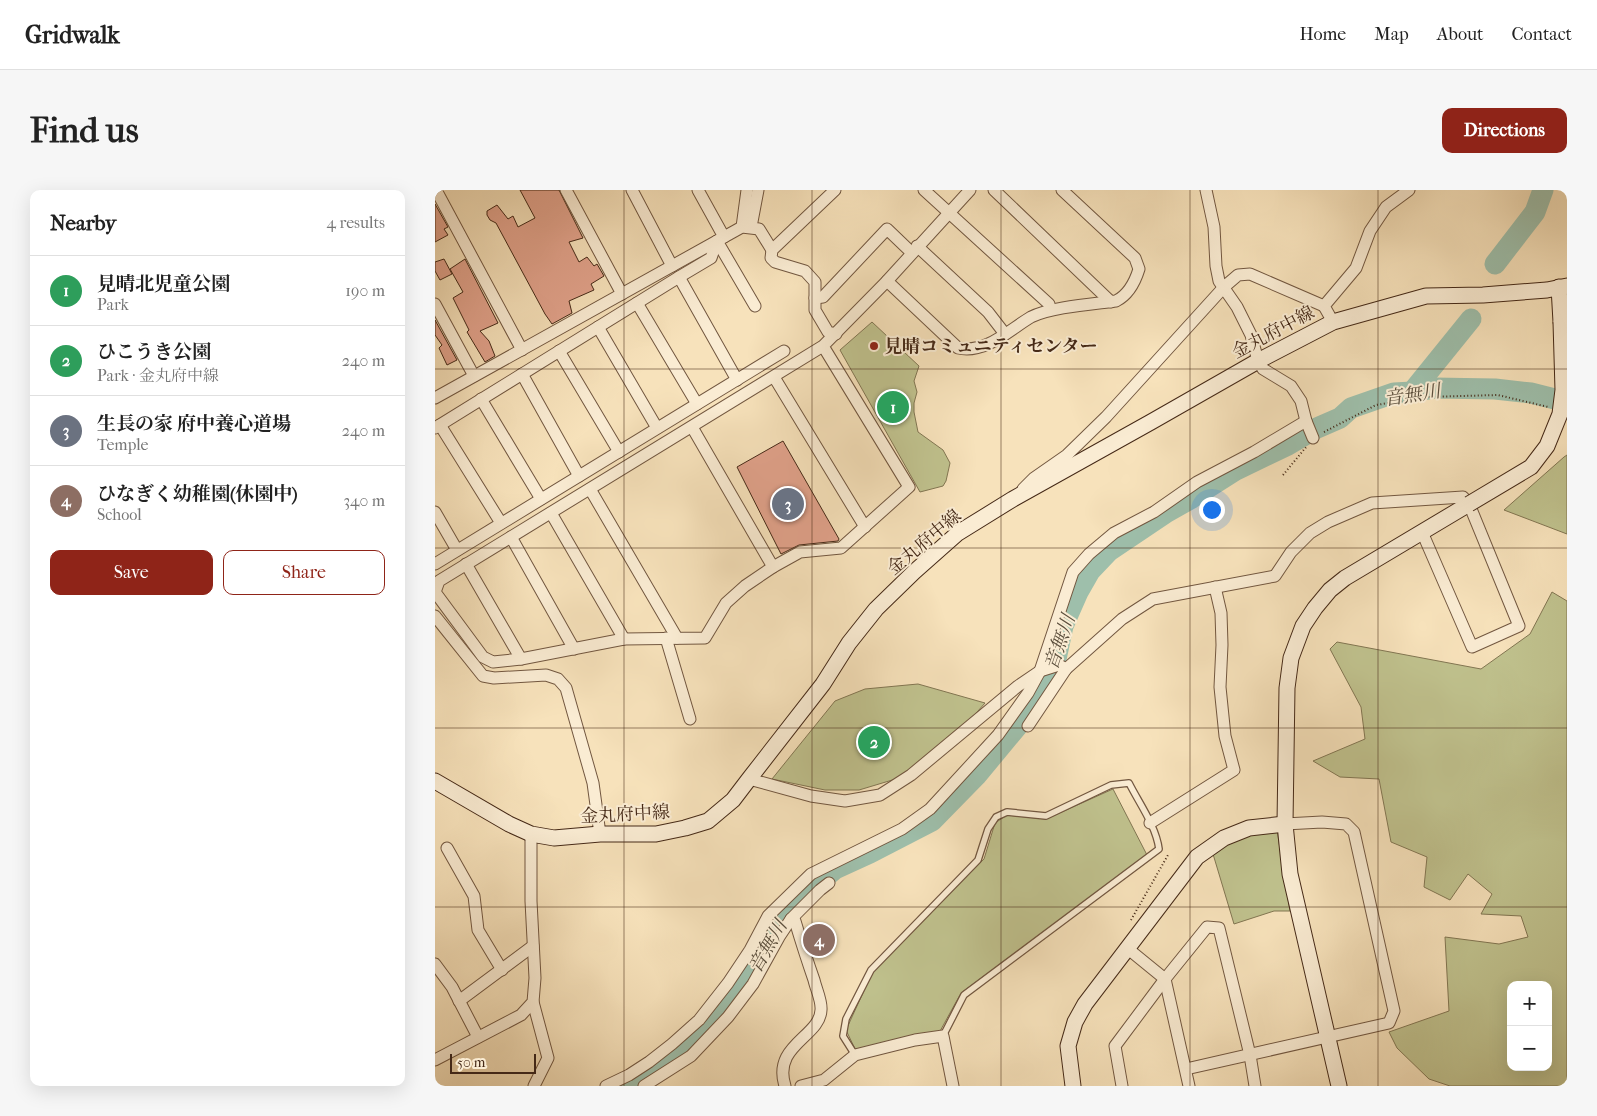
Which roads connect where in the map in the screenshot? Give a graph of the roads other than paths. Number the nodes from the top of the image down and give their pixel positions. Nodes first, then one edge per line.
1 (436, 190) edge
2 (566, 190) edge
3 (633, 190) edge
4 (698, 190) edge
5 (747, 190) edge
6 (758, 190) edge
7 (835, 190) edge
8 (924, 190) edge
9 (970, 190) edge
10 (994, 190) edge
11 (1062, 190) edge
12 (1206, 190) edge
13 (1409, 190) edge
14 (949, 213) junction
15 (747, 227) junction
16 (720, 239) junction
17 (772, 250) junction
18 (914, 250) junction
19 (672, 266) junction
20 (679, 277) junction
21 (887, 281) junction
22 (1224, 287) junction
23 (1563, 287) edge
24 (623, 294) junction
25 (815, 298) junction
26 (1111, 302) junction
27 (637, 303) junction
28 (435, 304) edge
29 (755, 306) dead end
30 (1324, 306) junction
31 (1050, 310) junction
32 (1333, 322) junction
33 (598, 327) junction
34 (836, 334) junction
35 (1005, 334) junction
36 (823, 346) junction
37 (522, 350) junction
38 (784, 350) dead end
39 (559, 351) junction
40 (1258, 361) junction
41 (522, 374) junction
42 (474, 376) junction
43 (774, 377) junction
44 (737, 380) junction
45 (435, 398) edge
46 (481, 399) junction
47 (697, 404) junction
48 (1306, 421) junction
49 (438, 426) edge
50 (692, 427) junction
51 (657, 428) junction
52 (1313, 438) road end
53 (619, 452) junction
54 (579, 476) junction
55 (590, 489) junction
56 (541, 499) junction
57 (1013, 499) junction
58 (1469, 504) junction
59 (435, 512) edge
60 (551, 513) junction
61 (501, 523) junction
62 (865, 526) junction
63 (1422, 532) junction
64 (511, 537) junction
65 (457, 550) junction
66 (435, 564) edge
67 (466, 564) junction
68 (773, 567) junction
69 (1215, 587) junction
70 (435, 616) edge
71 (671, 638) junction
72 (625, 639) junction
73 (467, 647) junction
74 (574, 649) junction
75 (521, 659) junction
76 (1062, 667) junction
77 (1040, 671) junction
78 (690, 719) dead end
79 (1028, 726) dead end
80 (749, 779) junction
81 (435, 781) edge
82 (1150, 823) junction
83 (1285, 824) junction
84 (531, 834) junction
85 (600, 834) junction
86 (447, 848) dead end
87 (829, 883) dead end
88 (791, 919) junction
89 (533, 946) junction
90 (1127, 948) junction
91 (435, 964) edge
92 (501, 970) junction
93 (1165, 979) junction
94 (459, 1001) junction
95 (533, 1002) junction
96 (943, 1036) junction
97 (479, 1037) junction
98 (1327, 1037) junction
99 (855, 1055) junction
100 (1250, 1055) junction
101 (435, 1060) edge
102 (1186, 1069) junction
103 (534, 1086) edge
104 (606, 1086) edge
105 (644, 1086) edge
106 (785, 1086) edge
107 (801, 1086) edge
108 (953, 1086) edge
109 (1073, 1086) edge
110 (1122, 1086) edge
111 (1189, 1086) edge
112 (1255, 1086) edge
113 (1339, 1086) edge

1 - 37 street
2 - 24 street
3 - 19 street
4 - 16 street
5 - 15 street
6 - 15 street
7 - 17 street
8 - 14 street
9 - 14 street
10 - 26 street
11 - 26 street
12 - 22 street
13 - 30 street
14 - 18 street
14 - 31 street
15 - 16 street
15 - 17 street
16 - 19 street
16 - 20 street
16 - 29 street
17 - 25 street
18 - 21 street
18 - 25 street
18 - 35 street
19 - 24 street
20 - 27 street
20 - 44 street
21 - 34 street
21 - 35 street
22 - 30 street
22 - 40 street
22 - 57 street
23 - 32 main road, 金丸府中線
23 - 58 main road, bridge
24 - 37 street
25 - 34 street
26 - 31 street
27 - 33 street
27 - 47 street
28 - 42 street
30 - 32 street
31 - 35 street
32 - 40 main road, 金丸府中線
33 - 39 street
33 - 51 street
34 - 36 street
36 - 43 street
36 - 62 street
37 - 42 street
38 - 44 street
39 - 41 street
39 - 53 street
40 - 48 street
40 - 57 main road, 金丸府中線
41 - 46 street
41 - 54 street
42 - 45 street
43 - 50 street
43 - 62 street
44 - 47 street
46 - 49 street
46 - 56 street
47 - 51 street
48 - 52 street
48 - 77 street
49 - 61 street
50 - 55 street
50 - 68 street
51 - 53 street
53 - 54 street
54 - 56 street
55 - 60 street
55 - 71 street
56 - 61 street
57 - 80 main road, 金丸府中線
58 - 63 main road
58 - 63 street
58 - 69 street
59 - 65 street
60 - 64 street
60 - 72 street
61 - 65 street
62 - 68 street
63 - 83 main road
64 - 67 street
64 - 74 street
65 - 66 street
67 - 73 street
67 - 75 street
68 - 71 street
69 - 76 street
69 - 82 street
70 - 73 street
71 - 72 street
71 - 78 street
72 - 74 street
73 - 75 street
73 - 85 street
74 - 75 street
76 - 77 street
76 - 79 street
77 - 80 street
77 - 104 street
80 - 85 main road, 金丸府中線
81 - 84 main road, 金丸府中線
82 - 96 lane
82 - 99 lane
83 - 90 main road
83 - 98 main road
83 - 98 street
84 - 85 main road, 金丸府中線
84 - 89 street
86 - 92 street
87 - 88 street
88 - 105 street
88 - 106 street
89 - 92 street
89 - 95 street
90 - 93 street
90 - 109 main road
91 - 94 street
92 - 94 street
93 - 100 street
93 - 102 street
93 - 110 street
94 - 97 street
95 - 97 street
95 - 103 street
96 - 99 street
96 - 108 street
97 - 101 street
98 - 100 street
98 - 113 main road
99 - 107 street
100 - 102 street
100 - 112 street
102 - 111 street

